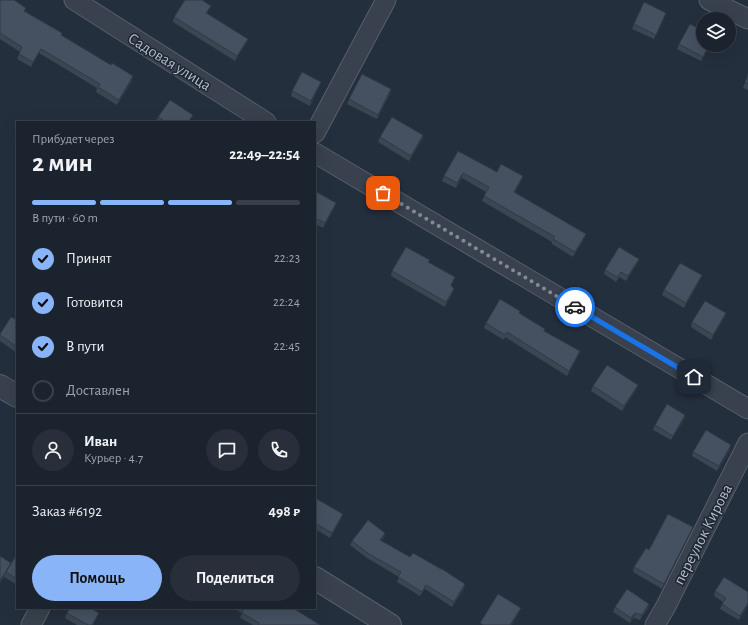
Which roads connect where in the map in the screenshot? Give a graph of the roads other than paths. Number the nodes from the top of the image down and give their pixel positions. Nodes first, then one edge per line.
1 (74, 0) edge
2 (386, 0) edge
3 (709, 0) edge
4 (748, 19) edge
5 (264, 121) edge
6 (316, 131) edge
7 (316, 154) edge
8 (0, 386) edge
9 (16, 395) edge
10 (748, 409) edge
11 (748, 443) edge
12 (316, 579) edge
13 (39, 609) edge
14 (31, 625) edge
15 (390, 625) edge
16 (655, 625) edge

1 - 5 street, Садовая улица
2 - 6 street
3 - 4 street
7 - 10 street
8 - 9 street
11 - 16 street, переулок Кирова
12 - 15 street
13 - 14 street

